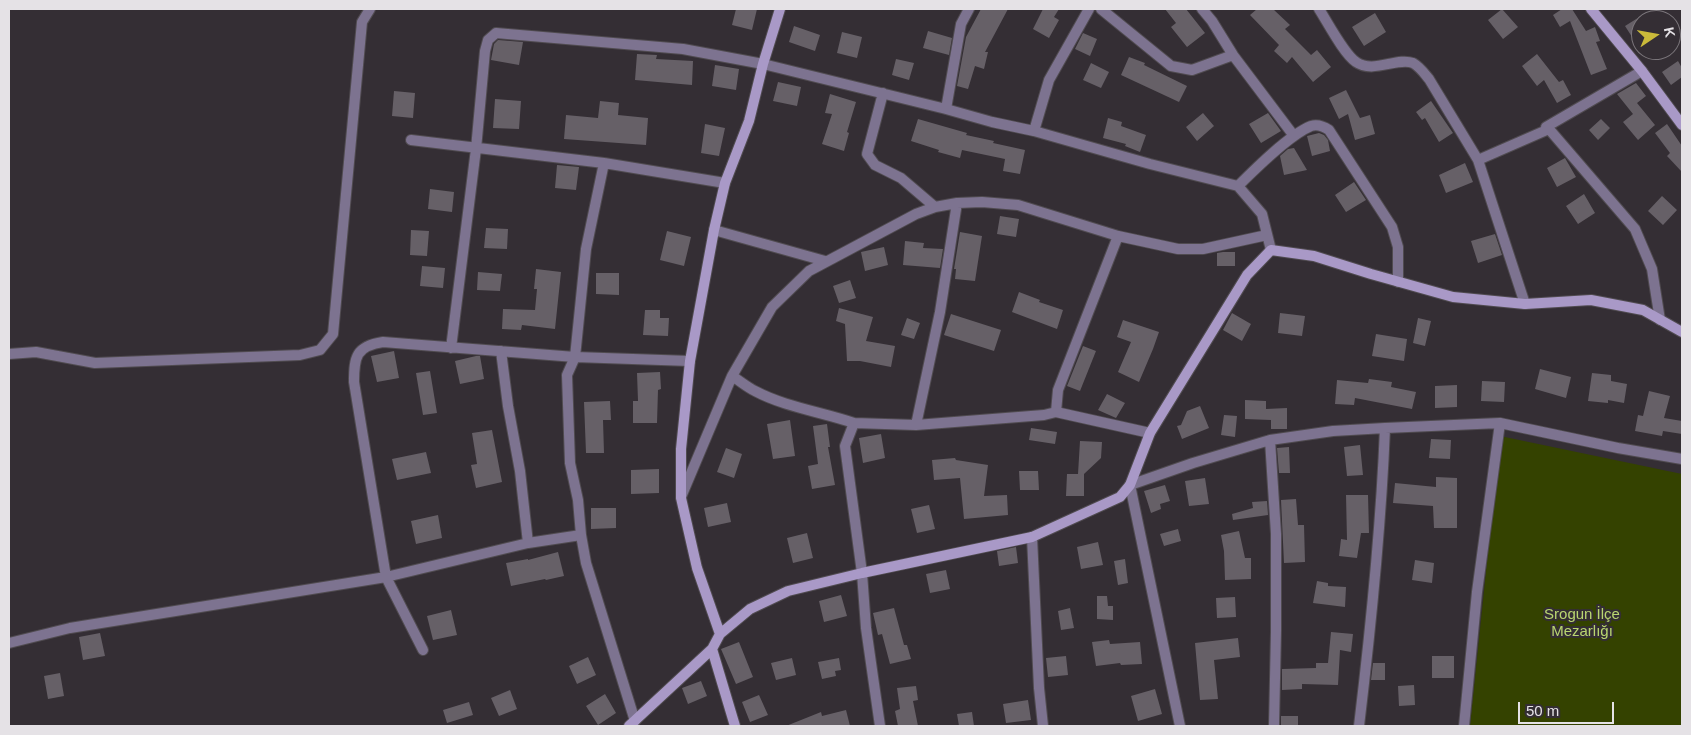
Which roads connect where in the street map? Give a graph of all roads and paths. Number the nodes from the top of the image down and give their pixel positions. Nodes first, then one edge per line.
1 (370, 9) edge
2 (780, 9) edge
3 (969, 9) edge
4 (1090, 9) edge
5 (1101, 9) edge
6 (1202, 9) edge
7 (1319, 9) edge
8 (1591, 9) edge
9 (1233, 55) junction
10 (763, 64) junction
11 (1642, 71) junction
12 (883, 93) junction
13 (946, 109) junction
14 (1682, 124) edge
15 (1549, 129) junction
16 (1034, 131) junction
17 (1294, 136) junction
18 (410, 140) dead end
19 (476, 149) junction
20 (1478, 160) junction
21 (604, 163) junction
22 (724, 183) junction
23 (1238, 186) junction
24 (957, 203) junction
25 (935, 207) junction
26 (714, 230) junction
27 (1267, 235) junction
28 (1118, 236) junction
29 (1272, 250) junction
30 (825, 261) junction
31 (1398, 282) junction
32 (1525, 304) junction
33 (1660, 320) junction
34 (1682, 332) edge
35 (451, 348) junction
36 (501, 351) junction
37 (9, 354) edge
38 (575, 357) junction
39 (690, 361) junction
40 (732, 376) junction
41 (1056, 412) junction
42 (854, 423) junction
43 (1500, 423) junction
44 (916, 425) junction
45 (1385, 428) junction
46 (1150, 433) junction
47 (1270, 440) junction
48 (1682, 459) edge
49 (1130, 485) junction
50 (681, 498) junction
51 (581, 535) junction
52 (1032, 537) junction
53 (528, 543) junction
54 (862, 573) junction
55 (386, 576) junction
56 (720, 634) junction
57 (9, 643) edge
58 (712, 649) junction
59 (423, 650) dead end
60 (632, 724) edge
61 (735, 726) edge
62 (880, 726) edge
63 (1042, 726) edge
64 (1180, 726) edge
65 (1274, 726) edge
66 (1359, 726) edge
67 (1464, 726) edge

1 - 37 street
2 - 10 street
3 - 13 street
4 - 16 street
5 - 9 street
6 - 9 street
7 - 20 street
8 - 11 street
9 - 17 street
10 - 12 street
10 - 19 street
10 - 22 street
11 - 14 street
11 - 15 street
12 - 13 street
12 - 25 street
13 - 16 street
15 - 20 street
15 - 33 street
16 - 23 street
17 - 23 street
17 - 31 street
18 - 19 street
19 - 21 street
19 - 35 street
20 - 32 street
21 - 22 street
21 - 38 street
22 - 26 street
23 - 27 street
24 - 25 street
24 - 28 street
24 - 44 street
25 - 30 street
26 - 30 street
26 - 39 street
27 - 28 street
27 - 29 street
28 - 41 street
29 - 31 street
29 - 46 street
30 - 40 street
31 - 32 street
32 - 33 street
33 - 34 street
35 - 36 street
35 - 55 street
36 - 38 street
36 - 53 street
38 - 39 street
38 - 51 street
39 - 50 street
40 - 42 street
40 - 50 street
41 - 44 street
41 - 46 street
42 - 44 street
42 - 54 street
43 - 45 street
43 - 48 street
43 - 67 street
45 - 47 street
45 - 66 street
46 - 49 street
47 - 49 street
47 - 65 street
49 - 52 street
49 - 64 street
50 - 56 street
51 - 53 street
51 - 60 street
52 - 54 street
52 - 63 street
53 - 55 street
54 - 56 street
54 - 62 street
55 - 57 street
55 - 59 street
56 - 58 street
58 - 60 street
58 - 61 street

